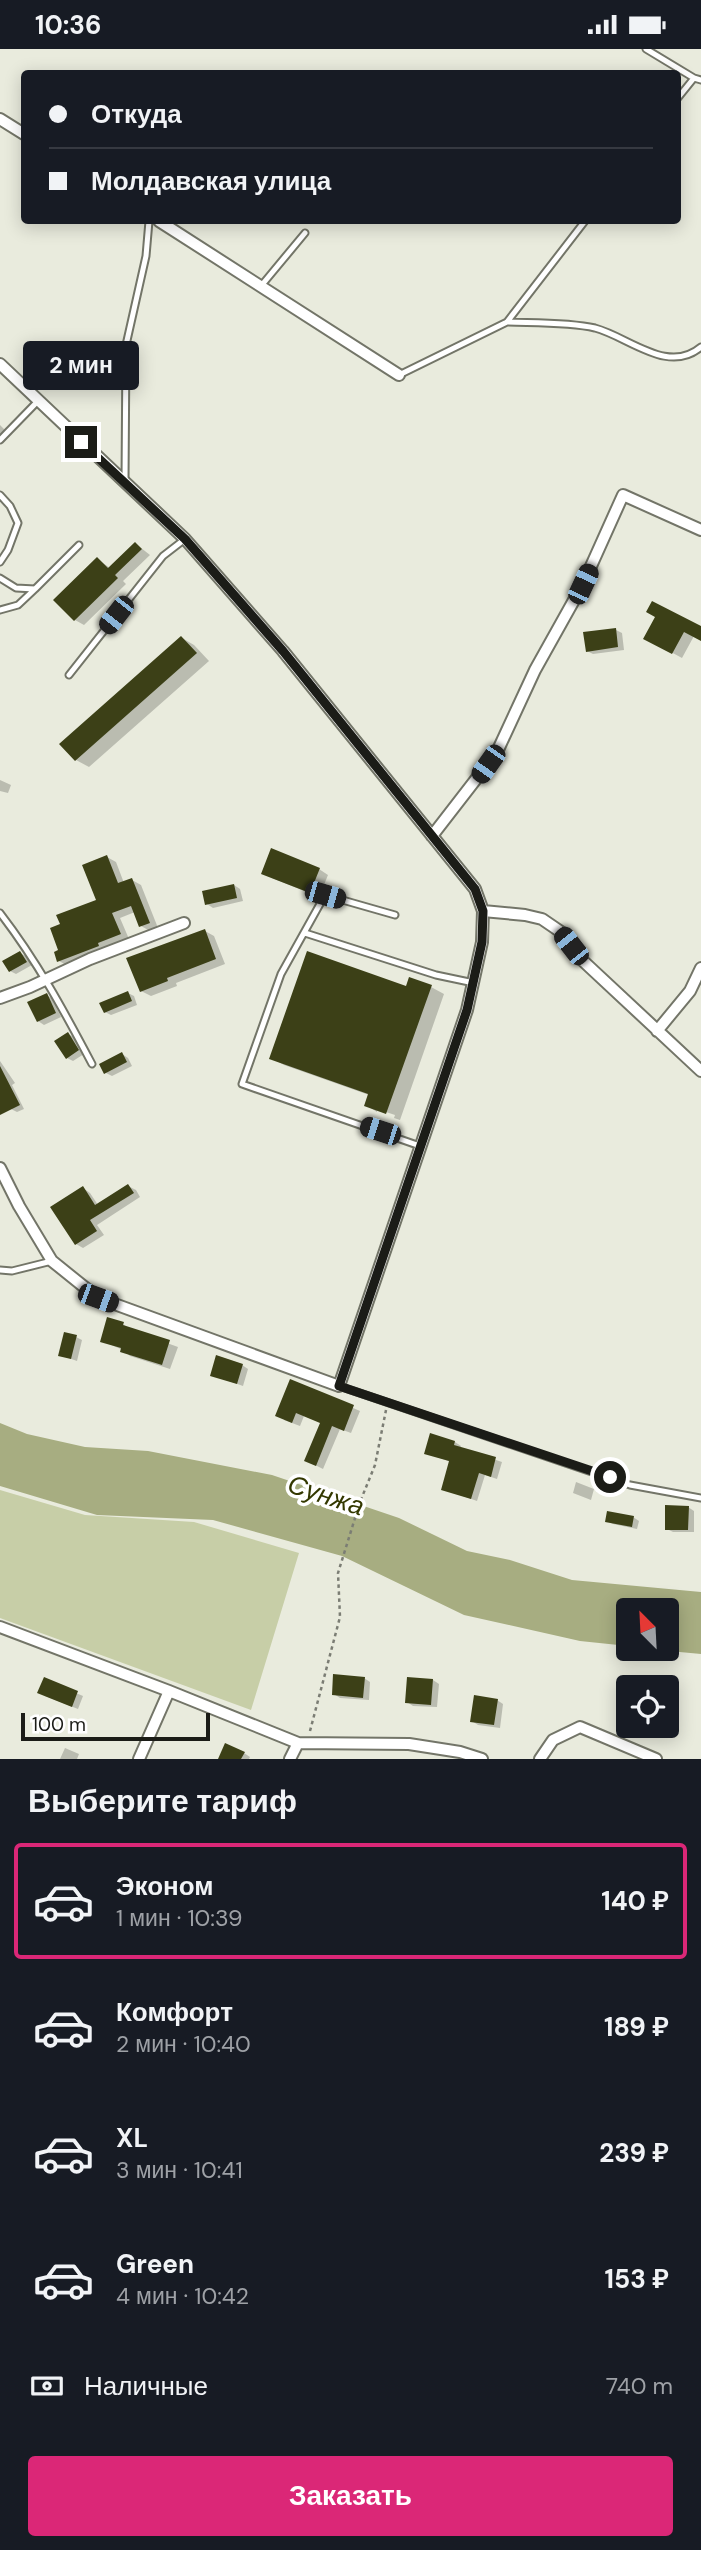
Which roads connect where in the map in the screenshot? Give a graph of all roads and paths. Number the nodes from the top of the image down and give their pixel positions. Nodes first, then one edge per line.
1 (646, 49) edge
2 (697, 79) edge
3 (681, 95) edge
4 (0, 118) edge
5 (21, 132) edge
6 (149, 224) edge
7 (164, 224) edge
8 (583, 224) edge
9 (304, 233) dead end
10 (261, 286) junction
11 (508, 321) junction
12 (701, 347) edge
13 (0, 364) edge
14 (399, 375) joint
15 (38, 401) junction
16 (0, 440) edge
17 (125, 484) junction
18 (0, 495) edge
19 (701, 530) edge
20 (185, 539) junction
21 (79, 545) dead end
22 (0, 562) edge
23 (0, 578) edge
24 (36, 589) junction
25 (0, 610) edge
26 (69, 675) dead end
27 (432, 836) junction
28 (483, 911) junction
29 (0, 913) edge
30 (395, 915) dead end
31 (184, 923) dead end
32 (305, 933) junction
33 (701, 968) edge
34 (46, 979) junction
35 (474, 983) junction
36 (0, 998) edge
37 (657, 1031) junction
38 (92, 1064) dead end
39 (701, 1071) edge
40 (421, 1147) junction
41 (0, 1168) edge
42 (52, 1261) junction
43 (0, 1270) edge
44 (339, 1386) junction
45 (387, 1403) junction
46 (701, 1498) edge
47 (0, 1627) edge
48 (169, 1691) junction
49 (303, 1743) junction
50 (139, 1759) edge
51 (290, 1759) edge
52 (482, 1759) edge
53 (540, 1759) edge
54 (656, 1759) edge

1 - 2 lane
2 - 3 lane
4 - 5 street
6 - 17 lane
7 - 10 street
8 - 11 lane
9 - 10 lane
10 - 14 street
11 - 12 lane
11 - 14 lane
13 - 15 street
15 - 16 lane
15 - 17 street
17 - 20 street
18 - 22 lane
19 - 27 street
20 - 26 lane
20 - 27 street
21 - 24 lane
23 - 24 lane
24 - 25 lane
27 - 28 street
28 - 35 street
28 - 37 street
29 - 34 lane
30 - 32 lane
31 - 34 street
32 - 35 lane
32 - 40 lane
33 - 37 street
34 - 36 street
34 - 38 lane
35 - 40 street
37 - 39 street
40 - 44 street
41 - 42 street
42 - 43 lane
42 - 44 street
44 - 45 lane
45 - 46 lane
45 - 49 path
47 - 48 street
48 - 49 street
48 - 50 street
49 - 51 street
49 - 52 street
53 - 54 street

